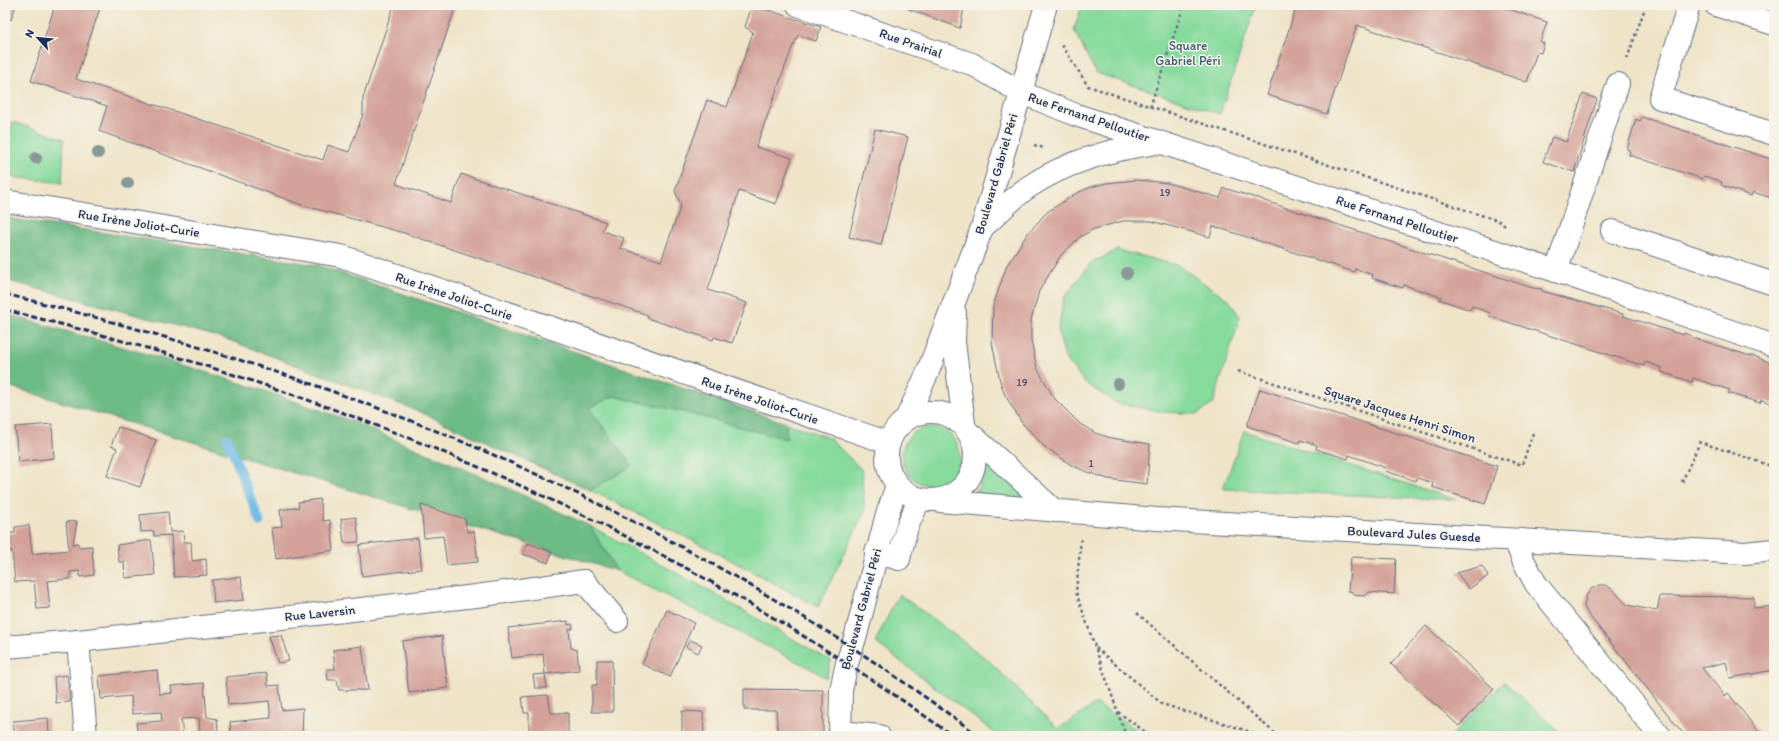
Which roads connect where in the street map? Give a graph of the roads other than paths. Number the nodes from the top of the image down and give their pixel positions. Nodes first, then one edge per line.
1 (798, 5) edge
2 (1046, 5) edge
3 (1689, 5) edge
4 (1716, 5) edge
5 (1774, 24) edge
6 (1618, 84) road end
7 (1020, 92) junction
8 (1774, 134) edge
9 (1163, 142) junction
10 (5, 201) edge
11 (982, 228) junction
12 (1612, 231) dead end
13 (1556, 271) junction
14 (1774, 284) edge
15 (956, 296) junction
16 (1774, 346) edge
17 (906, 419) junction
18 (968, 430) junction
19 (889, 443) junction
20 (898, 486) junction
21 (929, 500) junction
22 (1055, 511) junction
23 (1515, 540) junction
24 (1774, 550) edge
25 (876, 552) junction
26 (617, 621) dead end
27 (78, 641) junction
28 (5, 647) edge
29 (840, 734) edge
30 (86, 736) edge
31 (879, 736) edge
32 (1660, 736) edge

1 - 7 street, Rue Prairial
2 - 7 street, Boulevard Gabriel Péri
3 - 8 street
4 - 5 street
6 - 13 street
7 - 9 street, Rue Fernand Pelloutier
7 - 11 street, Boulevard Gabriel Péri
9 - 11 street
9 - 13 street, Rue Fernand Pelloutier
10 - 19 street, Rue Irène Joliot-Curie
11 - 15 street, Boulevard Gabriel Péri
12 - 14 street
13 - 16 street, Rue Fernand Pelloutier
15 - 17 street, Boulevard Gabriel Péri
15 - 18 street, Boulevard Gabriel Péri
17 - 18 street, Boulevard Gabriel Péri
17 - 19 street, Boulevard Gabriel Péri
18 - 21 street, Boulevard Gabriel Péri
18 - 22 street
19 - 20 street, Boulevard Gabriel Péri
20 - 21 street, Boulevard Gabriel Péri
20 - 25 street, Boulevard Gabriel Péri
21 - 22 street, Boulevard Jules Guesde
21 - 25 street
22 - 23 street, Boulevard Jules Guesde
23 - 24 street, Boulevard Jules Guesde
23 - 32 street
25 - 29 street, Boulevard Gabriel Péri
26 - 27 street, Rue Laversin
27 - 28 street, Rue Laversin
27 - 30 street
29 - 31 street

